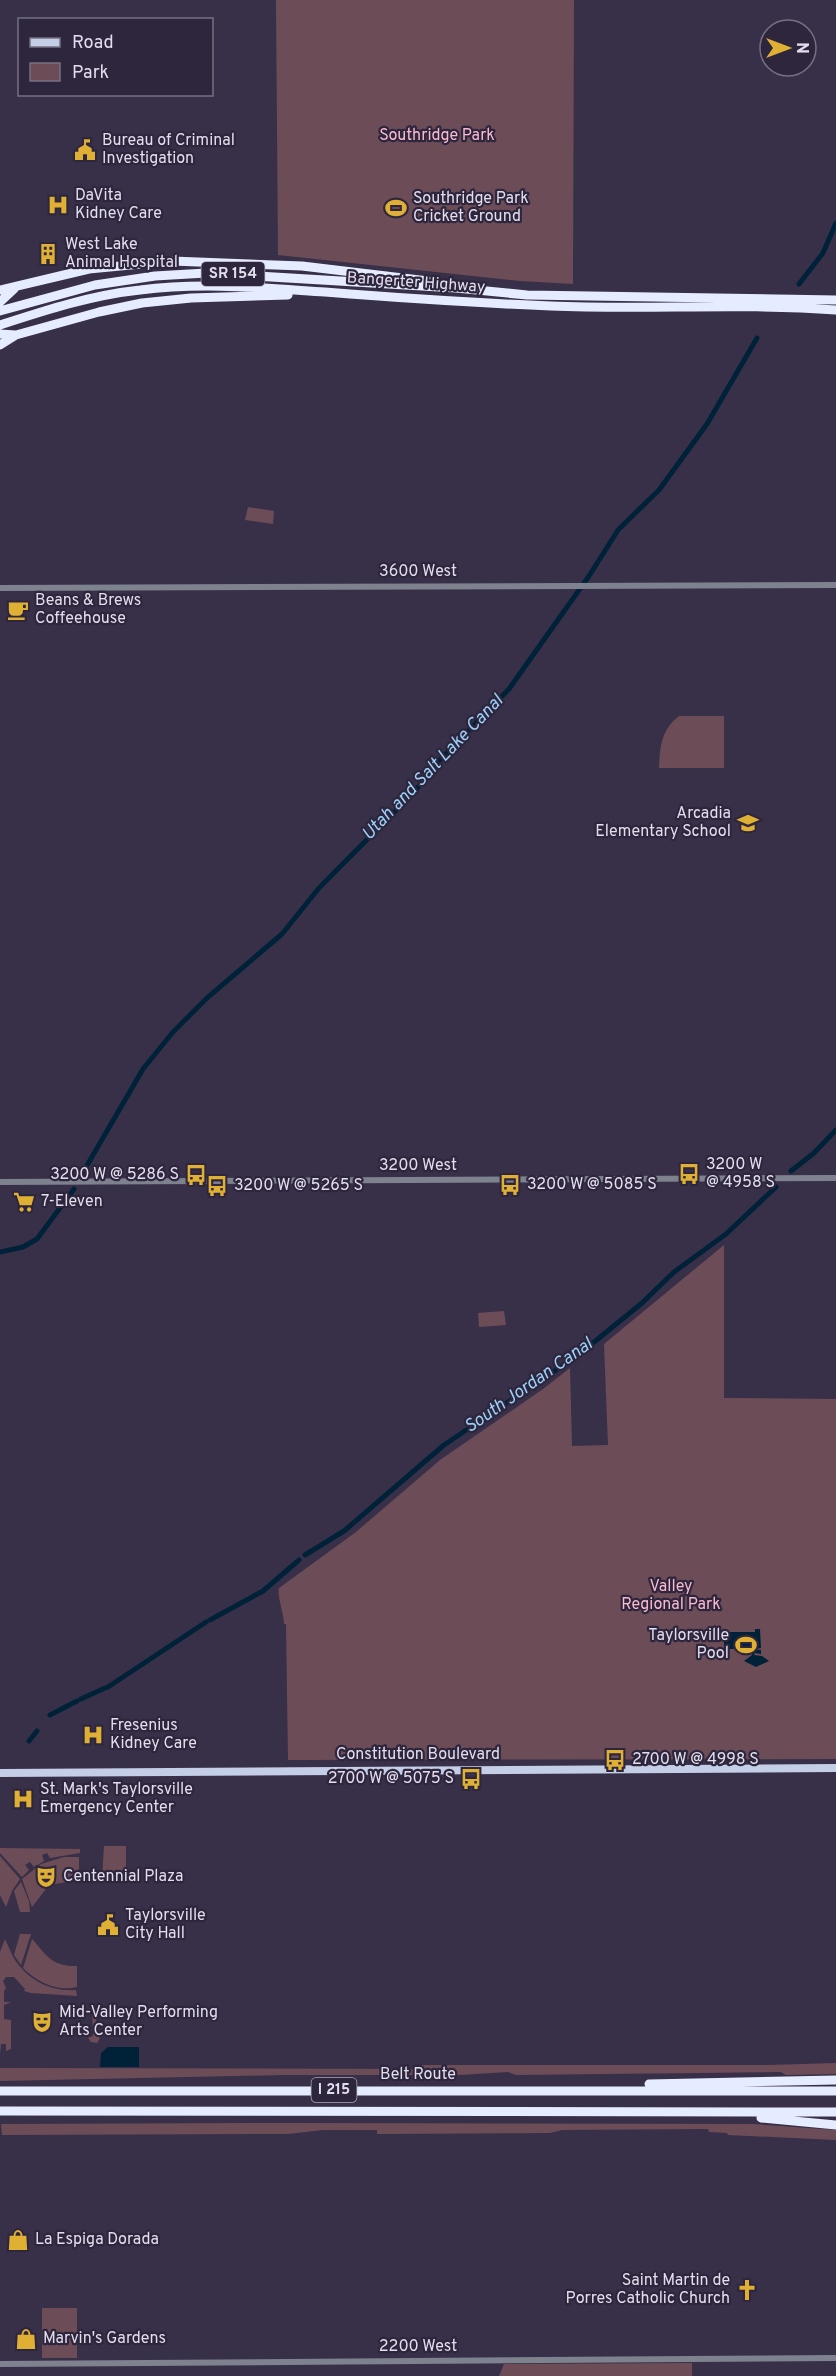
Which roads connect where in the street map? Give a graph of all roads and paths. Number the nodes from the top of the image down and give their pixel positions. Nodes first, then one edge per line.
1 (456, 288) junction
2 (14, 289) junction
3 (0, 290) edge
4 (836, 293) edge
5 (371, 296) junction
6 (776, 298) junction
7 (836, 300) edge
8 (0, 302) edge
9 (795, 308) junction
10 (836, 310) edge
11 (0, 311) edge
12 (836, 316) edge
13 (0, 325) edge
14 (0, 333) edge
15 (16, 335) junction
16 (0, 345) edge
17 (836, 585) edge
18 (0, 588) edge
19 (836, 1179) edge
20 (0, 1182) edge
21 (836, 1768) edge
22 (0, 1773) edge
23 (836, 2080) edge
24 (580, 2090) junction
25 (1, 2091) edge
26 (836, 2091) edge
27 (1, 2111) edge
28 (836, 2112) edge
29 (708, 2113) junction
30 (836, 2125) edge
31 (836, 2358) edge
32 (0, 2364) edge

1 - 2 highway
1 - 6 highway, Bangerter Highway / SR 154
1 - 11 highway, Bangerter Highway / SR 154
2 - 3 highway
2 - 8 highway
4 - 6 highway
5 - 9 highway, Bangerter Highway / SR 154
5 - 13 highway, Bangerter Highway / SR 154
5 - 15 highway
6 - 7 highway, Bangerter Highway / SR 154
9 - 10 highway, Bangerter Highway / SR 154
9 - 12 highway
14 - 15 highway
15 - 16 highway
17 - 18 street, 3600 West
19 - 20 street, 3200 West
21 - 22 main road, Constitution Boulevard
23 - 24 highway
24 - 25 highway, Belt Route / I 215
24 - 26 highway, Belt Route / I 215
27 - 29 highway, I 215
28 - 29 highway, I 215
29 - 30 highway
31 - 32 street, 2200 West

